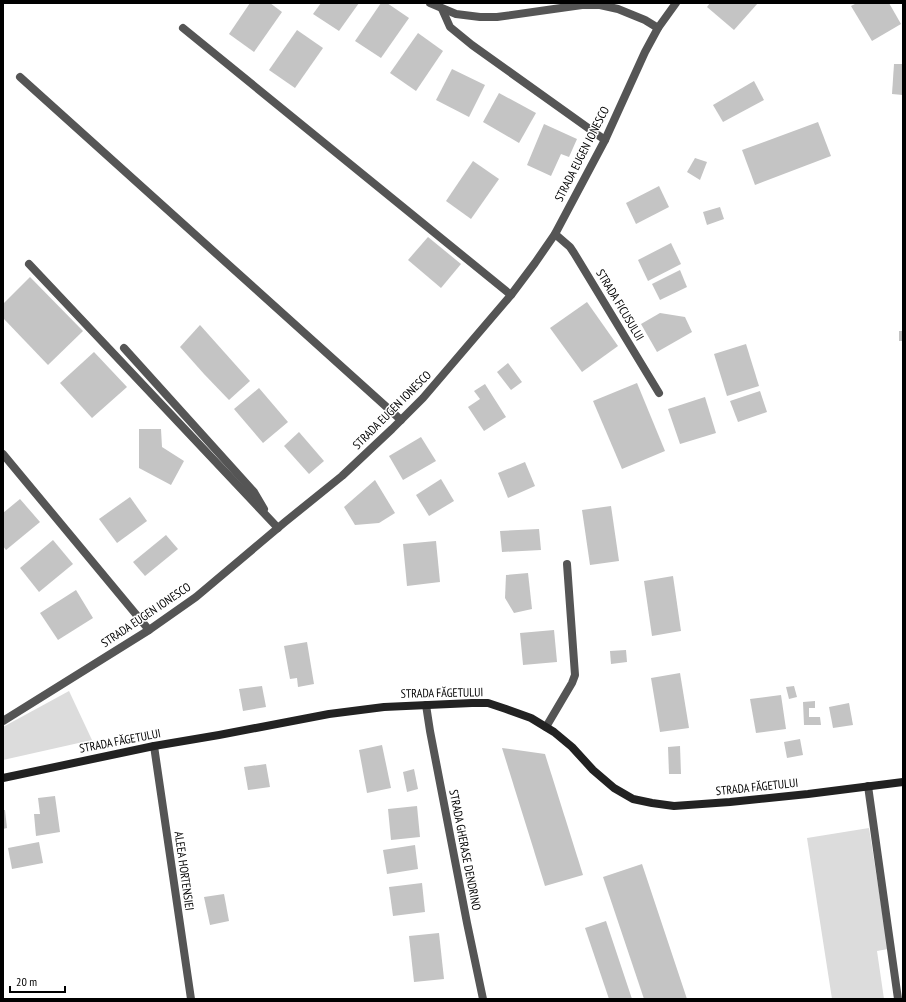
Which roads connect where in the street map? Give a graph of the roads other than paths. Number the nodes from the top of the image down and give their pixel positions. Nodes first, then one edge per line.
1 (430, 3) edge
2 (676, 3) edge
3 (442, 9) junction
4 (183, 28) dead end
5 (658, 28) junction
6 (20, 78) dead end
7 (605, 140) junction
8 (555, 234) junction
9 (29, 264) dead end
10 (511, 295) junction
11 (124, 348) dead end
12 (659, 393) dead end
13 (401, 420) junction
14 (3, 454) edge
15 (272, 522) junction
16 (278, 528) junction
17 (567, 564) dead end
18 (148, 630) junction
19 (426, 704) junction
20 (3, 721) edge
21 (546, 727) junction
22 (154, 746) junction
23 (3, 778) edge
24 (903, 782) edge
25 (868, 786) junction
26 (191, 999) edge
27 (484, 999) edge
28 (898, 999) edge

1 - 3 street
2 - 5 street, STRADA EUGEN IONESCO
3 - 5 street
3 - 7 street
4 - 10 street
5 - 7 street, STRADA EUGEN IONESCO
6 - 13 street
7 - 8 street, STRADA EUGEN IONESCO
8 - 10 street, STRADA EUGEN IONESCO
8 - 12 street, STRADA FICUSULUI
9 - 15 street
10 - 13 street, STRADA EUGEN IONESCO
11 - 15 street
13 - 16 street, STRADA EUGEN IONESCO
14 - 18 street
15 - 16 street
16 - 18 street, STRADA EUGEN IONESCO
17 - 21 street
18 - 20 street, STRADA EUGEN IONESCO
19 - 21 main road, STRADA FĂGETULUI
19 - 22 main road, STRADA FĂGETULUI
19 - 27 street, STRADA GHERASE DENDRINO
21 - 25 main road, STRADA FĂGETULUI
22 - 23 main road, STRADA FĂGETULUI
22 - 26 street, ALEEA HORTENSIEI
24 - 25 main road, STRADA FĂGETULUI
25 - 28 street

